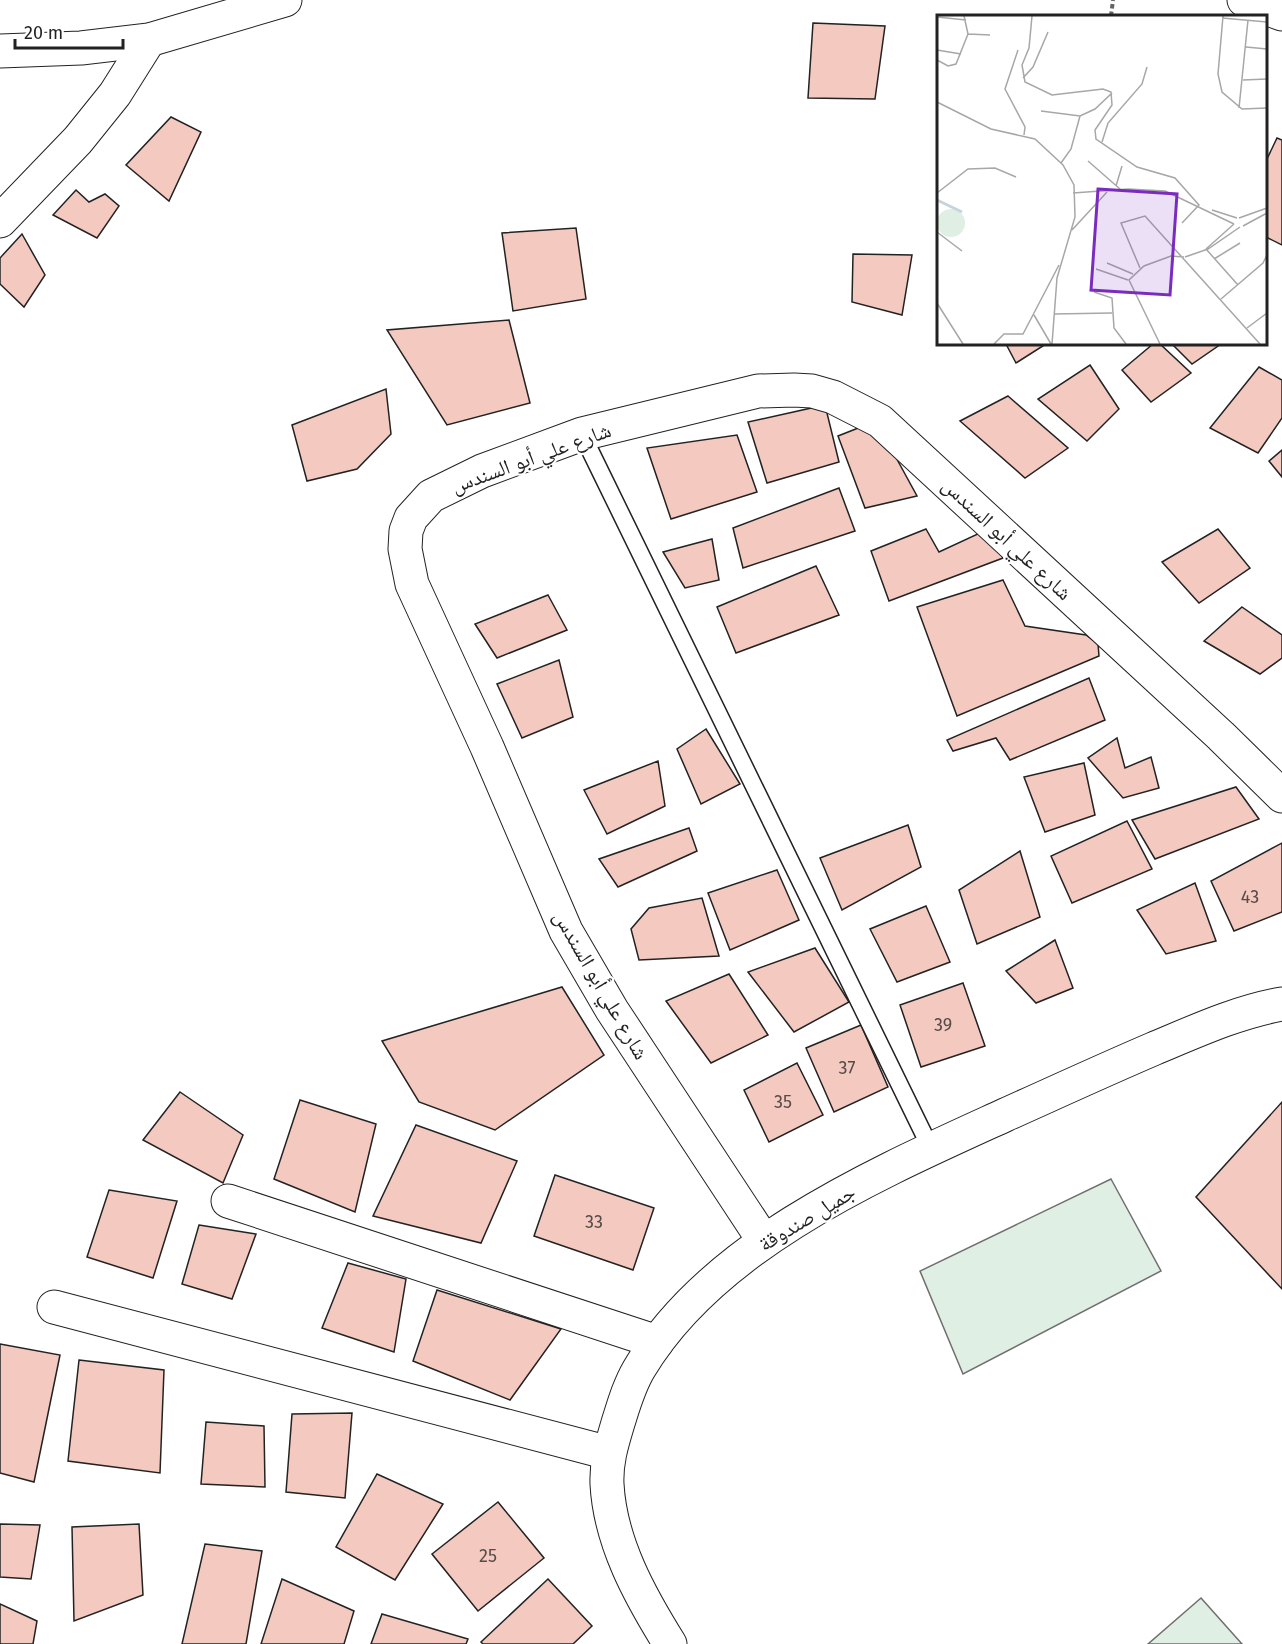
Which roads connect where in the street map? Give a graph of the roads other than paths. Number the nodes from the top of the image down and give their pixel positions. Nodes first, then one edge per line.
1 (285, 0) edge
2 (1244, 0) edge
3 (1282, 14) edge
4 (149, 40) junction
5 (0, 51) edge
6 (0, 221) edge
7 (582, 434) junction
8 (1282, 796) edge
9 (1282, 1004) edge
10 (931, 1149) junction
11 (228, 1201) dead end
12 (764, 1241) junction
13 (54, 1307) dead end
14 (657, 1342) junction
15 (609, 1453) junction
16 (670, 1644) edge

1 - 4 street
2 - 3 street
4 - 5 street
4 - 6 street
7 - 8 street, شارع علي أبو السندس
7 - 10 lane
7 - 12 street, شارع علي أبو السندس
9 - 10 street, جميل صندوقة
10 - 12 street, جميل صندوقة
11 - 14 street
12 - 14 street, جميل صندوقة
13 - 15 street
14 - 15 street, جميل صندوقة
15 - 16 street, جميل صندوقة

